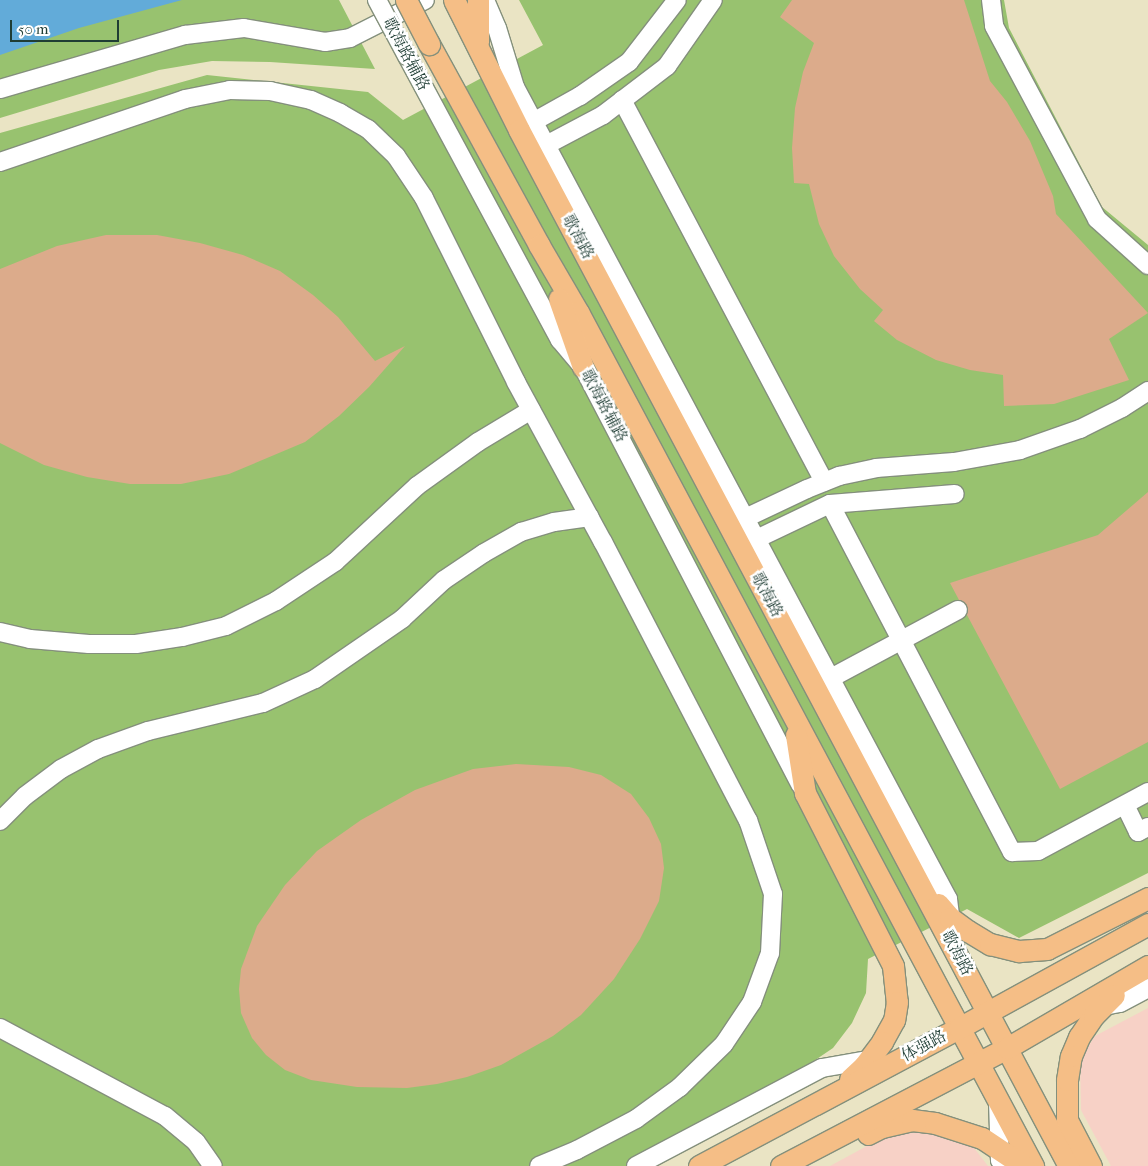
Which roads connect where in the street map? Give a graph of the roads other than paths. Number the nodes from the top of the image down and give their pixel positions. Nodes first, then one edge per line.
1 (377, 0) edge
2 (406, 0) edge
3 (425, 0) edge
4 (454, 0) edge
5 (677, 0) edge
6 (713, 0) edge
7 (990, 0) edge
8 (480, 10) edge
9 (0, 89) edge
10 (622, 100) junction
11 (526, 126) junction
12 (539, 149) junction
13 (0, 162) edge
14 (539, 245) junction
15 (1148, 265) edge
16 (583, 367) junction
17 (1148, 391) edge
18 (531, 410) junction
19 (824, 482) junction
20 (955, 494) dead end
21 (830, 504) junction
22 (590, 517) junction
23 (738, 522) junction
24 (749, 542) junction
25 (958, 610) dead end
26 (0, 632) edge
27 (901, 640) junction
28 (831, 678) junction
29 (794, 720) junction
30 (1148, 792) edge
31 (805, 793) junction
32 (1125, 805) junction
33 (0, 821) edge
34 (1148, 827) edge
35 (919, 880) junction
36 (1148, 898) edge
37 (950, 918) junction
38 (1148, 924) edge
39 (953, 945) junction
40 (1144, 976) edge
41 (1103, 1006) junction
42 (988, 1011) junction
43 (1066, 1014) junction
44 (0, 1028) edge
45 (959, 1028) junction
46 (1007, 1048) junction
47 (914, 1052) junction
48 (868, 1060) junction
49 (978, 1064) junction
50 (834, 1094) junction
51 (998, 1100) junction
52 (1001, 1157) edge
53 (212, 1166) edge
54 (540, 1166) edge
55 (636, 1166) edge
56 (699, 1166) edge
57 (781, 1166) edge
58 (808, 1166) edge
59 (1024, 1166) edge
60 (1033, 1166) edge
61 (1069, 1166) edge
62 (1091, 1166) edge

1 - 16 street, 歌海路辅路, bridge
2 - 14 main road, 歌海路, bridge
3 - 9 street
4 - 8 main road, 歌海路
5 - 11 street
6 - 10 street
7 - 15 street
8 - 11 street
8 - 11 main road, 歌海路
10 - 12 street
10 - 19 street
11 - 12 main road, 歌海路
12 - 23 main road, 歌海路
13 - 18 street
14 - 16 main road
14 - 29 main road, 歌海路
16 - 31 street, 歌海路辅路
17 - 19 street
18 - 22 street
18 - 26 street
19 - 23 street
20 - 21 street
21 - 24 street
21 - 27 street
22 - 33 street
22 - 54 street
23 - 24 main road, 歌海路
24 - 28 street
24 - 35 main road, 歌海路
25 - 27 street
27 - 28 street
27 - 32 street
28 - 37 street
29 - 31 main road
29 - 45 main road, 歌海路
30 - 32 street
31 - 48 main road
32 - 34 street
35 - 37 main road
35 - 39 main road, 歌海路
36 - 37 main road
37 - 39 street
38 - 42 main road, 体强路
39 - 42 main road, 歌海路
40 - 41 main road
40 - 43 main road
41 - 43 street
41 - 62 main road
42 - 45 main road, 体强路
42 - 46 main road, 歌海路
43 - 46 main road
44 - 53 street
45 - 47 main road, 体强路
45 - 49 main road, 歌海路
46 - 49 main road
46 - 61 main road, 歌海路
47 - 48 street
47 - 50 main road, 体强路
48 - 50 main road
48 - 55 street
49 - 51 main road, 歌海路
49 - 57 main road
50 - 56 main road, 体强路
51 - 52 street
51 - 60 main road, 歌海路
52 - 58 main road
52 - 59 main road

